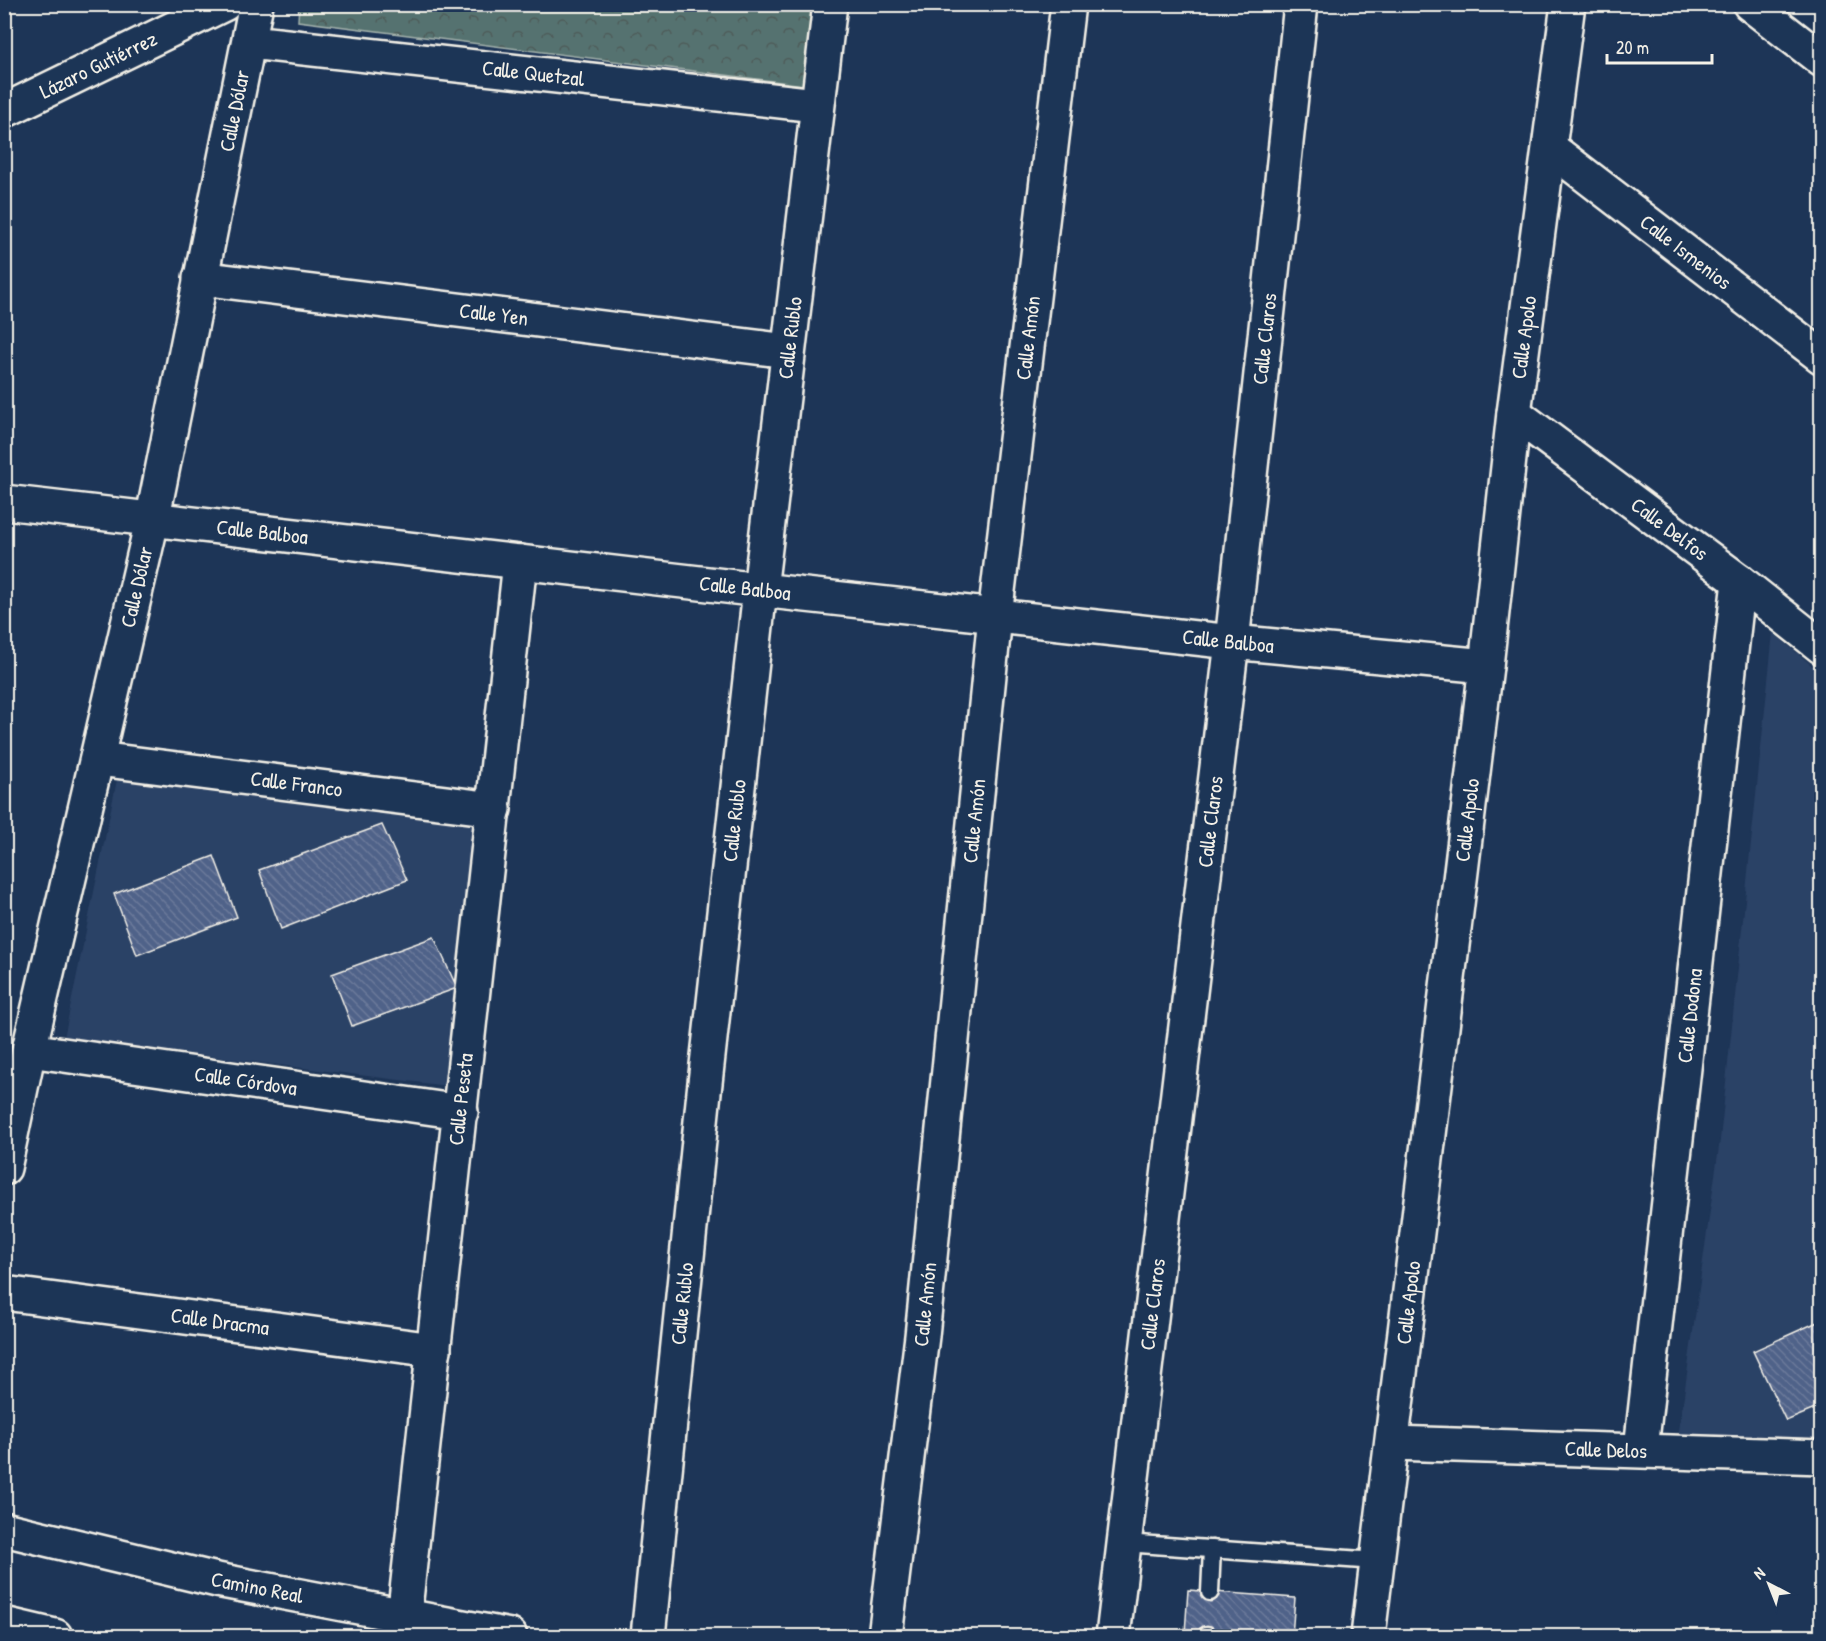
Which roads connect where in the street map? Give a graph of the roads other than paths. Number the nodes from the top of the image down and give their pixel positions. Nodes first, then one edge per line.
1 (224, 4) edge
2 (256, 4) edge
3 (830, 4) edge
4 (1068, 4) edge
5 (1301, 4) edge
6 (1568, 4) edge
7 (1750, 4) edge
8 (250, 42) junction
9 (1821, 60) edge
10 (816, 105) junction
11 (4, 111) edge
12 (1550, 148) junction
13 (200, 278) junction
14 (788, 351) junction
15 (1821, 357) edge
16 (1514, 413) junction
17 (4, 502) edge
18 (152, 521) junction
19 (520, 562) junction
20 (1739, 581) junction
21 (760, 590) junction
22 (995, 616) junction
23 (1232, 642) junction
24 (1821, 647) edge
25 (1486, 666) junction
26 (98, 759) junction
27 (494, 808) junction
28 (29, 1050) junction
29 (461, 1112) junction
30 (4, 1168) edge
31 (4, 1293) edge
32 (434, 1350) junction
33 (1392, 1443) junction
34 (1641, 1449) junction
35 (1821, 1457) edge
36 (4, 1529) edge
37 (1125, 1543) junction
38 (1212, 1550) junction
39 (1376, 1562) junction
40 (1210, 1592) dead end
41 (4, 1624) edge
42 (403, 1627) edge
43 (55, 1636) edge
44 (510, 1636) edge
45 (648, 1636) edge
46 (885, 1636) edge
47 (1113, 1636) edge
48 (1368, 1636) edge

1 - 11 street, Lázaro Gutiérrez
2 - 8 street, Calle Dólar
3 - 10 street, Calle Rublo
4 - 22 street, Calle Amón
5 - 23 street, Calle Claros
6 - 12 street, Calle Apolo
7 - 9 street
8 - 10 street, Calle Quetzal
8 - 13 street, Calle Dólar
10 - 14 street, Calle Rublo
12 - 15 street, Calle Ismenios
12 - 16 street, Calle Apolo
13 - 14 street, Calle Yen
13 - 18 street, Calle Dólar
14 - 21 street, Calle Rublo
16 - 20 street, Calle Delfos
16 - 25 street, Calle Apolo
17 - 18 street, Calle Balboa
18 - 19 street, Calle Balboa
18 - 26 street, Calle Dólar
19 - 21 street, Calle Balboa
19 - 27 street, Calle Peseta
20 - 24 street, Calle Delfos
20 - 34 street, Calle Dodona
21 - 22 street, Calle Balboa
21 - 45 street, Calle Rublo
22 - 23 street, Calle Balboa
22 - 46 street, Calle Amón
23 - 25 street, Calle Balboa
23 - 37 street, Calle Claros
25 - 33 street, Calle Apolo
26 - 27 street, Calle Franco
26 - 28 street, Calle Dólar
27 - 29 street, Calle Peseta
28 - 29 street, Calle Córdova
28 - 30 street, Calle Dólar
29 - 32 street, Calle Peseta
31 - 32 street, Calle Dracma
32 - 42 street, Calle Peseta
33 - 34 street, Calle Delos
33 - 39 street, Calle Apolo
34 - 35 street, Calle Delos
36 - 42 street, Camino Real
37 - 38 lane
37 - 47 street, Calle Claros
38 - 39 lane
38 - 40 lane
39 - 48 street, Calle Apolo
41 - 43 street
42 - 44 street, Camino Real

